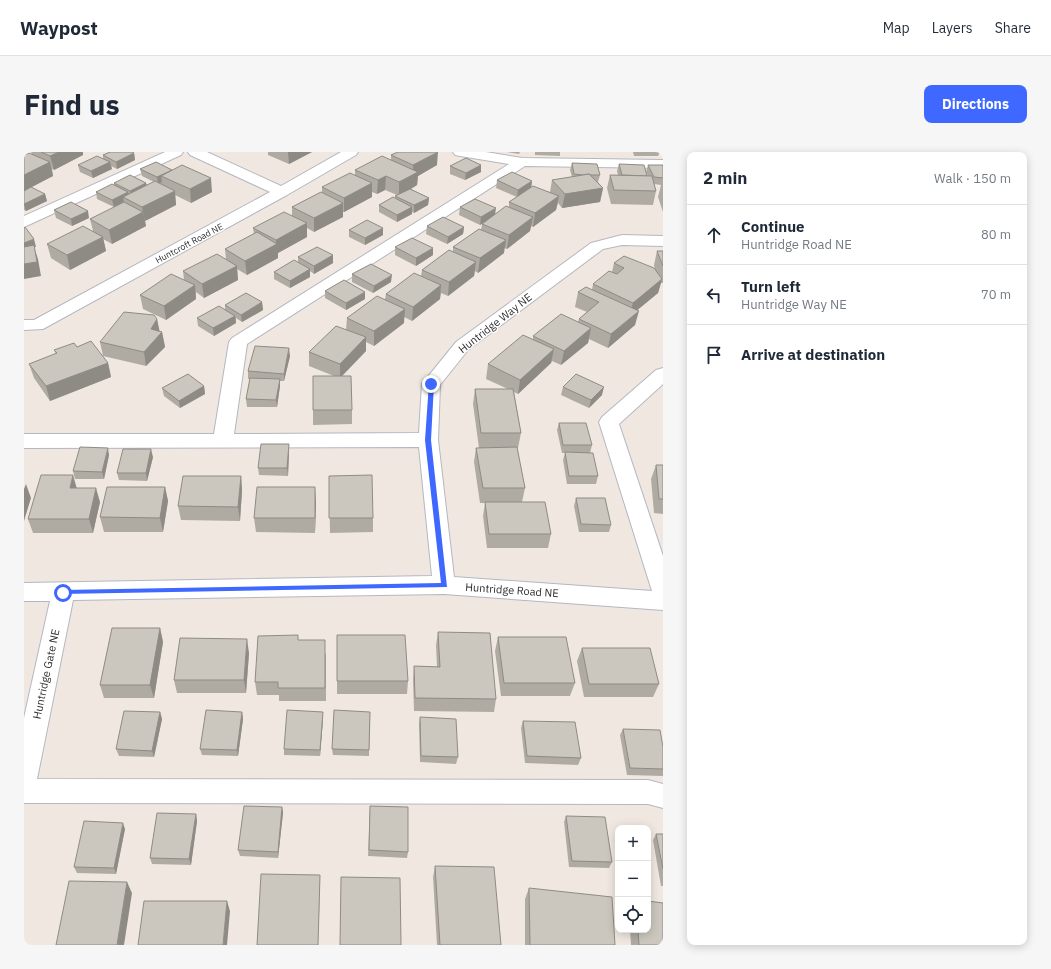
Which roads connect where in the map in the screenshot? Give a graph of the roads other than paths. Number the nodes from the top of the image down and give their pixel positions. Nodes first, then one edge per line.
1 (176, 152) edge
2 (195, 152) edge
3 (351, 152) edge
4 (460, 152) edge
5 (522, 162) junction
6 (663, 164) edge
7 (282, 192) junction
8 (24, 222) edge
9 (663, 240) edge
10 (24, 325) edge
11 (663, 374) edge
12 (223, 439) junction
13 (24, 440) edge
14 (428, 440) junction
15 (444, 585) junction
16 (663, 591) edge
17 (24, 592) edge
18 (63, 593) junction
19 (663, 601) edge
20 (24, 779) edge
21 (24, 791) edge
22 (663, 796) edge

1 - 8 street
2 - 7 street
3 - 7 street, Huntcroft Road NE
4 - 5 street
5 - 6 street
5 - 12 street
7 - 10 street, Huntcroft Road NE
9 - 14 street, Huntridge Way NE
11 - 16 street
12 - 13 street
12 - 14 street
14 - 15 street, Huntridge Way NE
15 - 18 street, Huntridge Road NE
15 - 19 street, Huntridge Road NE
17 - 18 street, Huntridge Road NE
18 - 20 street, Huntridge Gate NE
21 - 22 street

